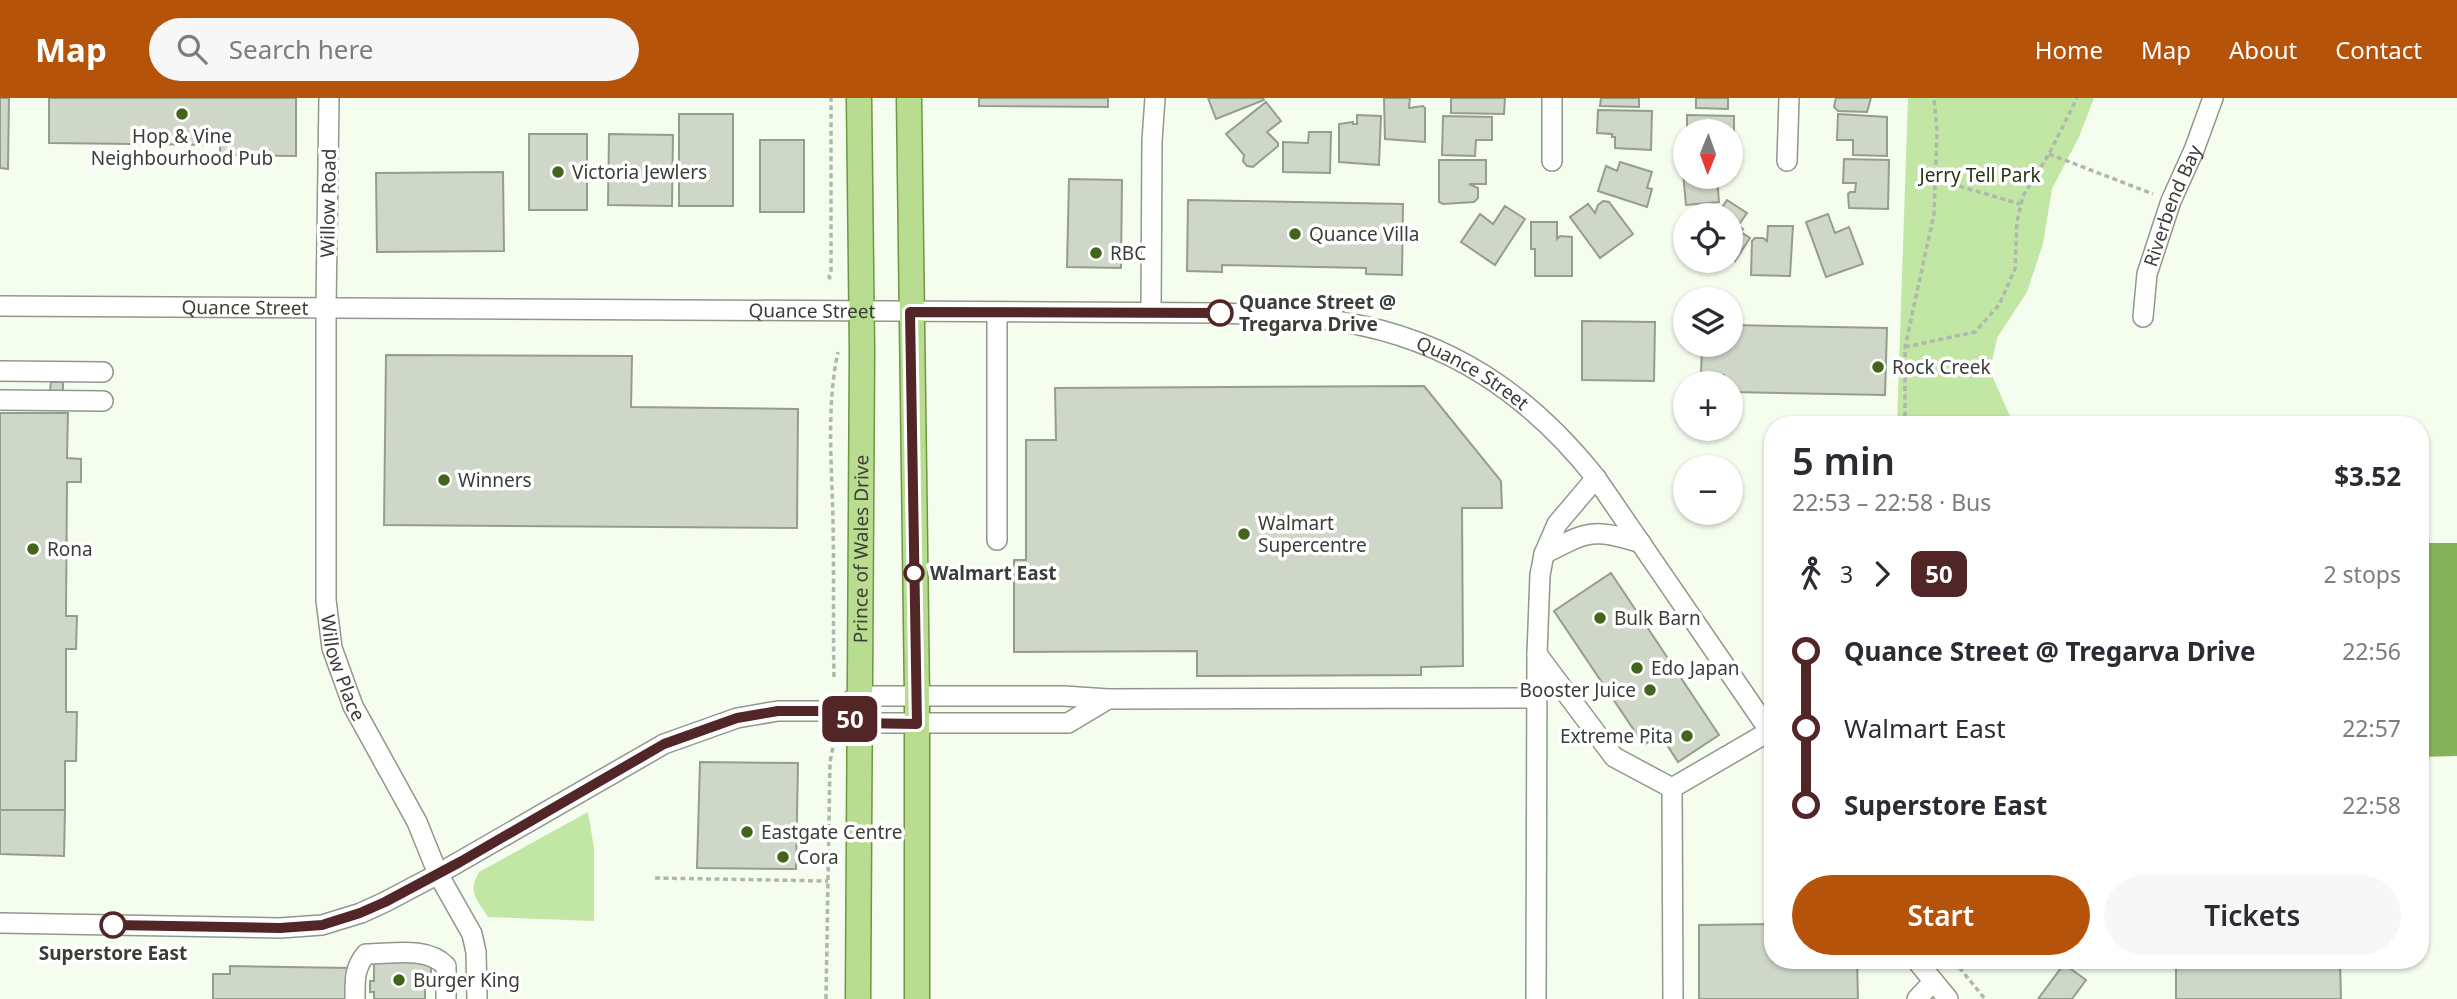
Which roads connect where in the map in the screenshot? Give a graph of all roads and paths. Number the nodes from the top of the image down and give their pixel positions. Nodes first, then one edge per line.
1 (329, 98) edge
2 (831, 98) edge
3 (859, 98) edge
4 (909, 98) edge
5 (1155, 98) edge
6 (1552, 98) edge
7 (1789, 98) edge
8 (1934, 98) edge
9 (2077, 98) edge
10 (2213, 98) edge
11 (2049, 154) junction
12 (1552, 161) dead end
13 (1787, 162) dead end
14 (1935, 179) junction
15 (2171, 201) junction
16 (2021, 204) junction
17 (831, 279) dead end
18 (0, 306) edge
19 (326, 307) junction
20 (862, 311) junction
21 (910, 312) junction
22 (997, 312) junction
23 (1151, 312) junction
24 (2143, 317) dead end
25 (1905, 347) junction
26 (838, 352) dead end
27 (0, 371) edge
28 (103, 372) dead end
29 (0, 400) edge
30 (103, 401) dead end
31 (1905, 416) edge
32 (1596, 478) junction
33 (997, 540) dead end
34 (1641, 543) junction
35 (1545, 554) junction
36 (1537, 654) junction
37 (834, 677) dead end
38 (858, 696) junction
39 (917, 696) junction
40 (1537, 698) junction
41 (1108, 699) junction
42 (834, 711) junction
43 (859, 723) junction
44 (1764, 723) edge
45 (917, 724) junction
46 (1764, 737) edge
47 (834, 743) dead end
48 (1672, 788) junction
49 (438, 874) junction
50 (655, 878) dead end
51 (828, 881) junction
52 (0, 923) edge
53 (1923, 969) edge
54 (1961, 969) edge
55 (1933, 982) junction
56 (355, 999) edge
57 (446, 999) edge
58 (477, 999) edge
59 (826, 999) edge
60 (858, 999) edge
61 (917, 999) edge
62 (1536, 999) edge
63 (1673, 999) edge
64 (1917, 999) edge
65 (1948, 999) edge
66 (1985, 999) edge

1 - 19 street, Willow Road
2 - 17 path
3 - 20 main road, Prince of Wales Drive
4 - 21 main road
5 - 23 street
6 - 12 street
7 - 13 street
8 - 14 path
9 - 11 path
10 - 15 street, Riverbend Bay
11 - 15 path
11 - 16 path
14 - 16 path
14 - 25 path
15 - 24 street, Riverbend Bay
16 - 25 path
18 - 19 street, Quance Street
19 - 20 street, Quance Street
19 - 49 street, Willow Place
20 - 21 street, Quance Street
20 - 38 main road, Prince of Wales Drive
21 - 22 street, Quance Street
21 - 39 main road
22 - 23 street, Quance Street
22 - 33 street
23 - 32 street, Quance Street
25 - 31 path
26 - 37 path
27 - 28 street
29 - 30 street
32 - 34 street, Quance Street
32 - 35 street
34 - 35 street
34 - 44 street, Quance Street
35 - 36 street
36 - 40 street
36 - 48 street
38 - 39 street
38 - 42 street
38 - 43 main road, Prince of Wales Drive
39 - 41 street
39 - 45 main road
40 - 41 street
40 - 62 street
41 - 45 street
42 - 43 street
42 - 49 street
43 - 45 street
43 - 60 main road, Prince of Wales Drive
45 - 61 main road
46 - 48 street
47 - 51 path
48 - 63 street
49 - 52 street
49 - 58 street, Willow Place
50 - 51 path
51 - 59 path
53 - 55 street
54 - 66 path
55 - 64 street
55 - 65 street
56 - 57 street

